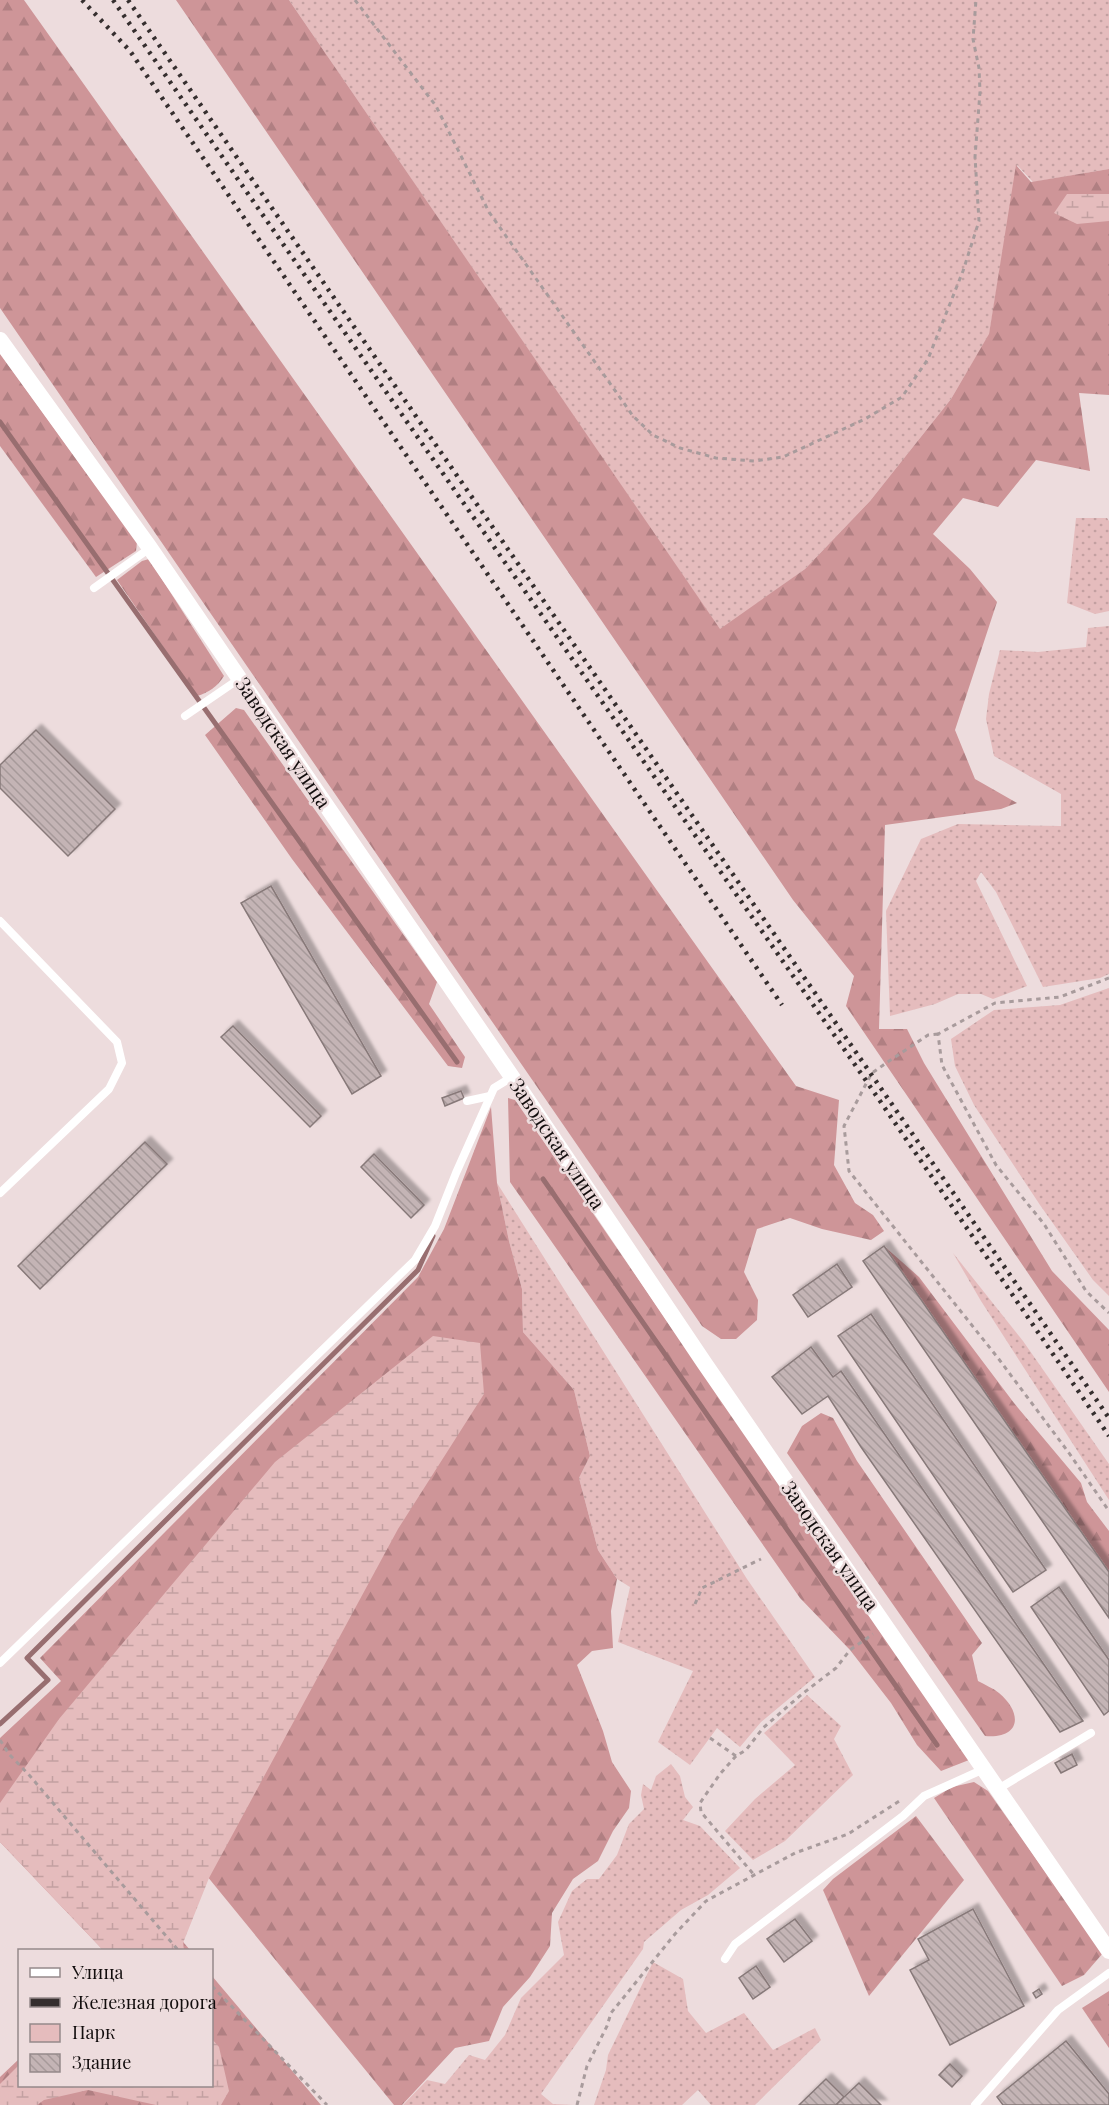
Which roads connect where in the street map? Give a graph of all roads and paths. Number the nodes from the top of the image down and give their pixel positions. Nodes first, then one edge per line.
1 (355, 0) edge
2 (976, 0) edge
3 (0, 340) edge
4 (150, 548) junction
5 (94, 588) dead end
6 (239, 679) junction
7 (185, 716) dead end
8 (2, 928) edge
9 (1109, 978) edge
10 (938, 1034) junction
11 (512, 1077) junction
12 (490, 1096) junction
13 (467, 1101) dead end
14 (0, 1193) edge
15 (1109, 1313) edge
16 (1109, 1511) edge
17 (761, 1559) dead end
18 (695, 1604) dead end
19 (885, 1625) junction
20 (0, 1663) edge
21 (1091, 1733) dead end
22 (710, 1738) dead end
23 (0, 1740) edge
24 (736, 1756) junction
25 (984, 1769) junction
26 (998, 1789) junction
27 (924, 1796) junction
28 (755, 1875) junction
29 (177, 1949) edge
30 (1109, 1951) edge
31 (725, 1959) dead end
32 (1109, 1973) edge
33 (213, 1987) edge
34 (327, 2105) edge
35 (577, 2105) edge
36 (975, 2105) edge

1 - 2 path
3 - 4 street, Заводская улица
4 - 5 lane
4 - 6 street, Заводская улица
6 - 7 lane
6 - 11 street, Заводская улица
8 - 14 lane
9 - 10 path
10 - 15 path
10 - 16 path
11 - 12 lane
11 - 19 street, Заводская улица
12 - 13 lane
12 - 20 lane
17 - 18 path
19 - 24 path
19 - 25 street, Заводская улица
21 - 26 lane
22 - 24 path
23 - 29 path
24 - 28 path
25 - 26 street, Заводская улица
25 - 27 lane
26 - 30 street, Заводская улица
27 - 28 path
27 - 31 lane
28 - 35 path
32 - 36 lane
33 - 34 path

